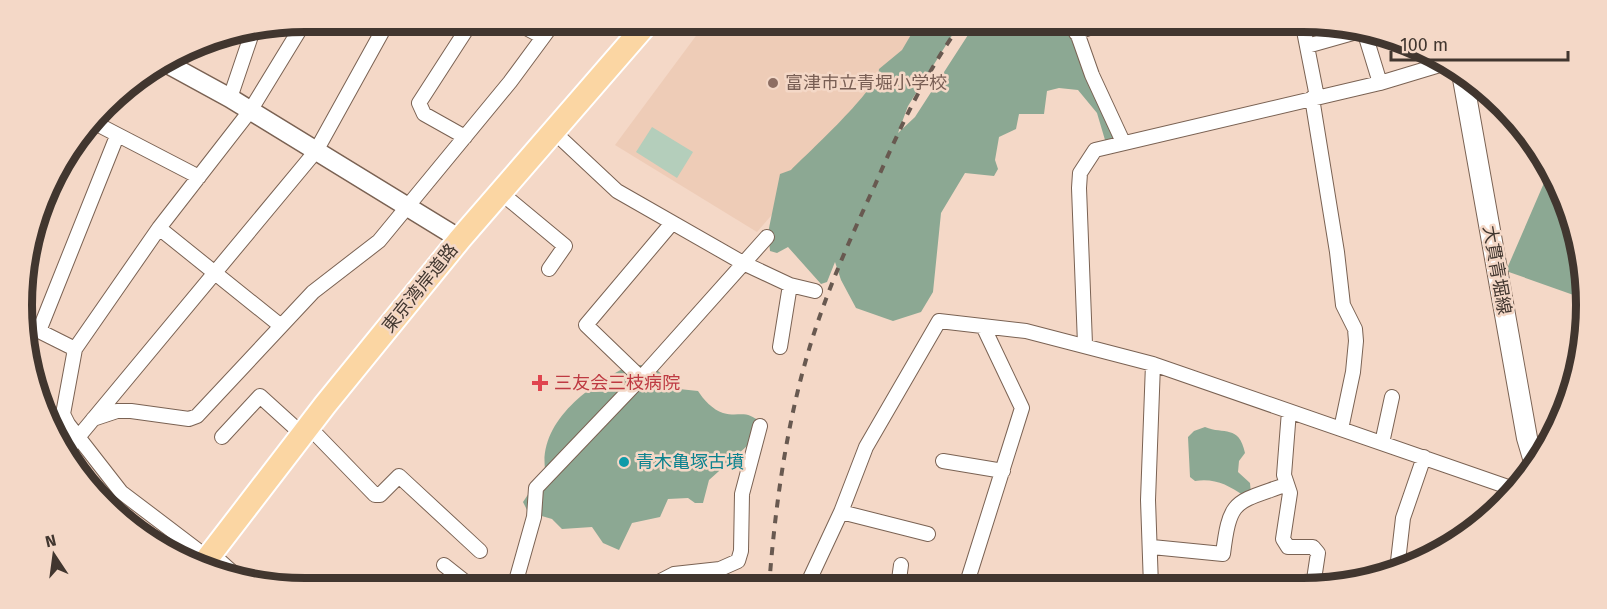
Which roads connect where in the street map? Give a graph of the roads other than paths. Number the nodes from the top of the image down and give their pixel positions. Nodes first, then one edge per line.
1 (298, 32) edge
2 (382, 32) edge
3 (465, 32) edge
4 (534, 32) edge
5 (547, 32) edge
6 (640, 32) edge
7 (1077, 32) edge
8 (1304, 32) edge
9 (1345, 35) edge
10 (251, 37) edge
11 (543, 37) junction
12 (1367, 40) edge
13 (1306, 46) junction
14 (172, 66) edge
15 (1436, 66) edge
16 (1380, 83) junction
17 (1464, 85) edge
18 (230, 98) junction
19 (1315, 98) junction
20 (250, 111) junction
21 (98, 125) edge
22 (554, 132) junction
23 (117, 136) junction
24 (465, 137) junction
25 (1123, 142) junction
26 (316, 151) junction
27 (199, 177) junction
28 (500, 192) junction
29 (406, 205) junction
30 (672, 223) junction
31 (159, 228) junction
32 (767, 237) dead end
33 (460, 239) junction
34 (744, 263) junction
35 (549, 269) dead end
36 (213, 274) junction
37 (790, 285) junction
38 (815, 291) dead end
39 (281, 326) junction
40 (983, 326) junction
41 (33, 328) edge
42 (39, 331) junction
43 (1085, 344) junction
44 (780, 347) dead end
45 (75, 349) junction
46 (1153, 364) junction
47 (641, 378) junction
48 (1392, 397) dead end
49 (1289, 411) junction
50 (93, 419) junction
51 (760, 426) dead end
52 (1341, 429) junction
53 (306, 431) junction
54 (78, 437) junction
55 (222, 437) dead end
56 (1382, 443) junction
57 (71, 446) edge
58 (1531, 453) edge
59 (1424, 457) junction
60 (942, 461) dead end
61 (1003, 471) junction
62 (1285, 485) junction
63 (1507, 486) edge
64 (841, 512) junction
65 (928, 534) dead end
66 (1152, 547) junction
67 (480, 551) dead end
68 (202, 558) edge
69 (207, 560) edge
70 (1398, 560) edge
71 (444, 565) dead end
72 (901, 565) dead end
73 (1314, 577) edge
74 (460, 578) edge
75 (517, 578) edge
76 (666, 578) edge
77 (810, 578) edge
78 (899, 578) edge
79 (969, 578) edge
80 (1151, 578) edge

1 - 20 street
2 - 26 street
3 - 24 street
4 - 11 street
5 - 11 street
6 - 22 highway, 東京湾岸道路
7 - 25 street
8 - 13 street
9 - 13 street
10 - 18 street
11 - 24 street
12 - 16 street
13 - 19 street
14 - 18 street
15 - 16 street
16 - 19 street
17 - 58 main road, 大貫青堀線
18 - 20 street
19 - 25 street
19 - 52 street
20 - 26 street
20 - 27 street
21 - 23 street
22 - 28 highway, 東京湾岸道路
22 - 30 street
23 - 27 street
23 - 42 street
24 - 29 street
25 - 43 street
26 - 29 street
26 - 36 street
27 - 31 street
28 - 33 highway, 東京湾岸道路
28 - 35 street
29 - 33 street
29 - 39 street
30 - 34 street
30 - 47 street
31 - 36 street
31 - 45 street
32 - 34 street
33 - 53 highway, 東京湾岸道路
34 - 37 street
34 - 47 street
36 - 39 street
36 - 50 street
37 - 38 street
37 - 44 street
39 - 50 street
40 - 43 street
40 - 61 street
40 - 64 street
41 - 42 street
42 - 45 street
43 - 46 street
45 - 54 street
46 - 49 street
46 - 66 street
47 - 75 street
48 - 56 street
49 - 52 street
49 - 62 street
50 - 54 street
51 - 76 street
52 - 56 street
53 - 55 street
53 - 67 street
53 - 69 highway, 東京湾岸道路
54 - 57 street
54 - 68 street
56 - 59 street
59 - 63 street
59 - 70 street
60 - 61 street
61 - 79 street
62 - 66 street
62 - 73 street
64 - 65 street
64 - 77 street
66 - 80 street
71 - 74 street
72 - 78 street

